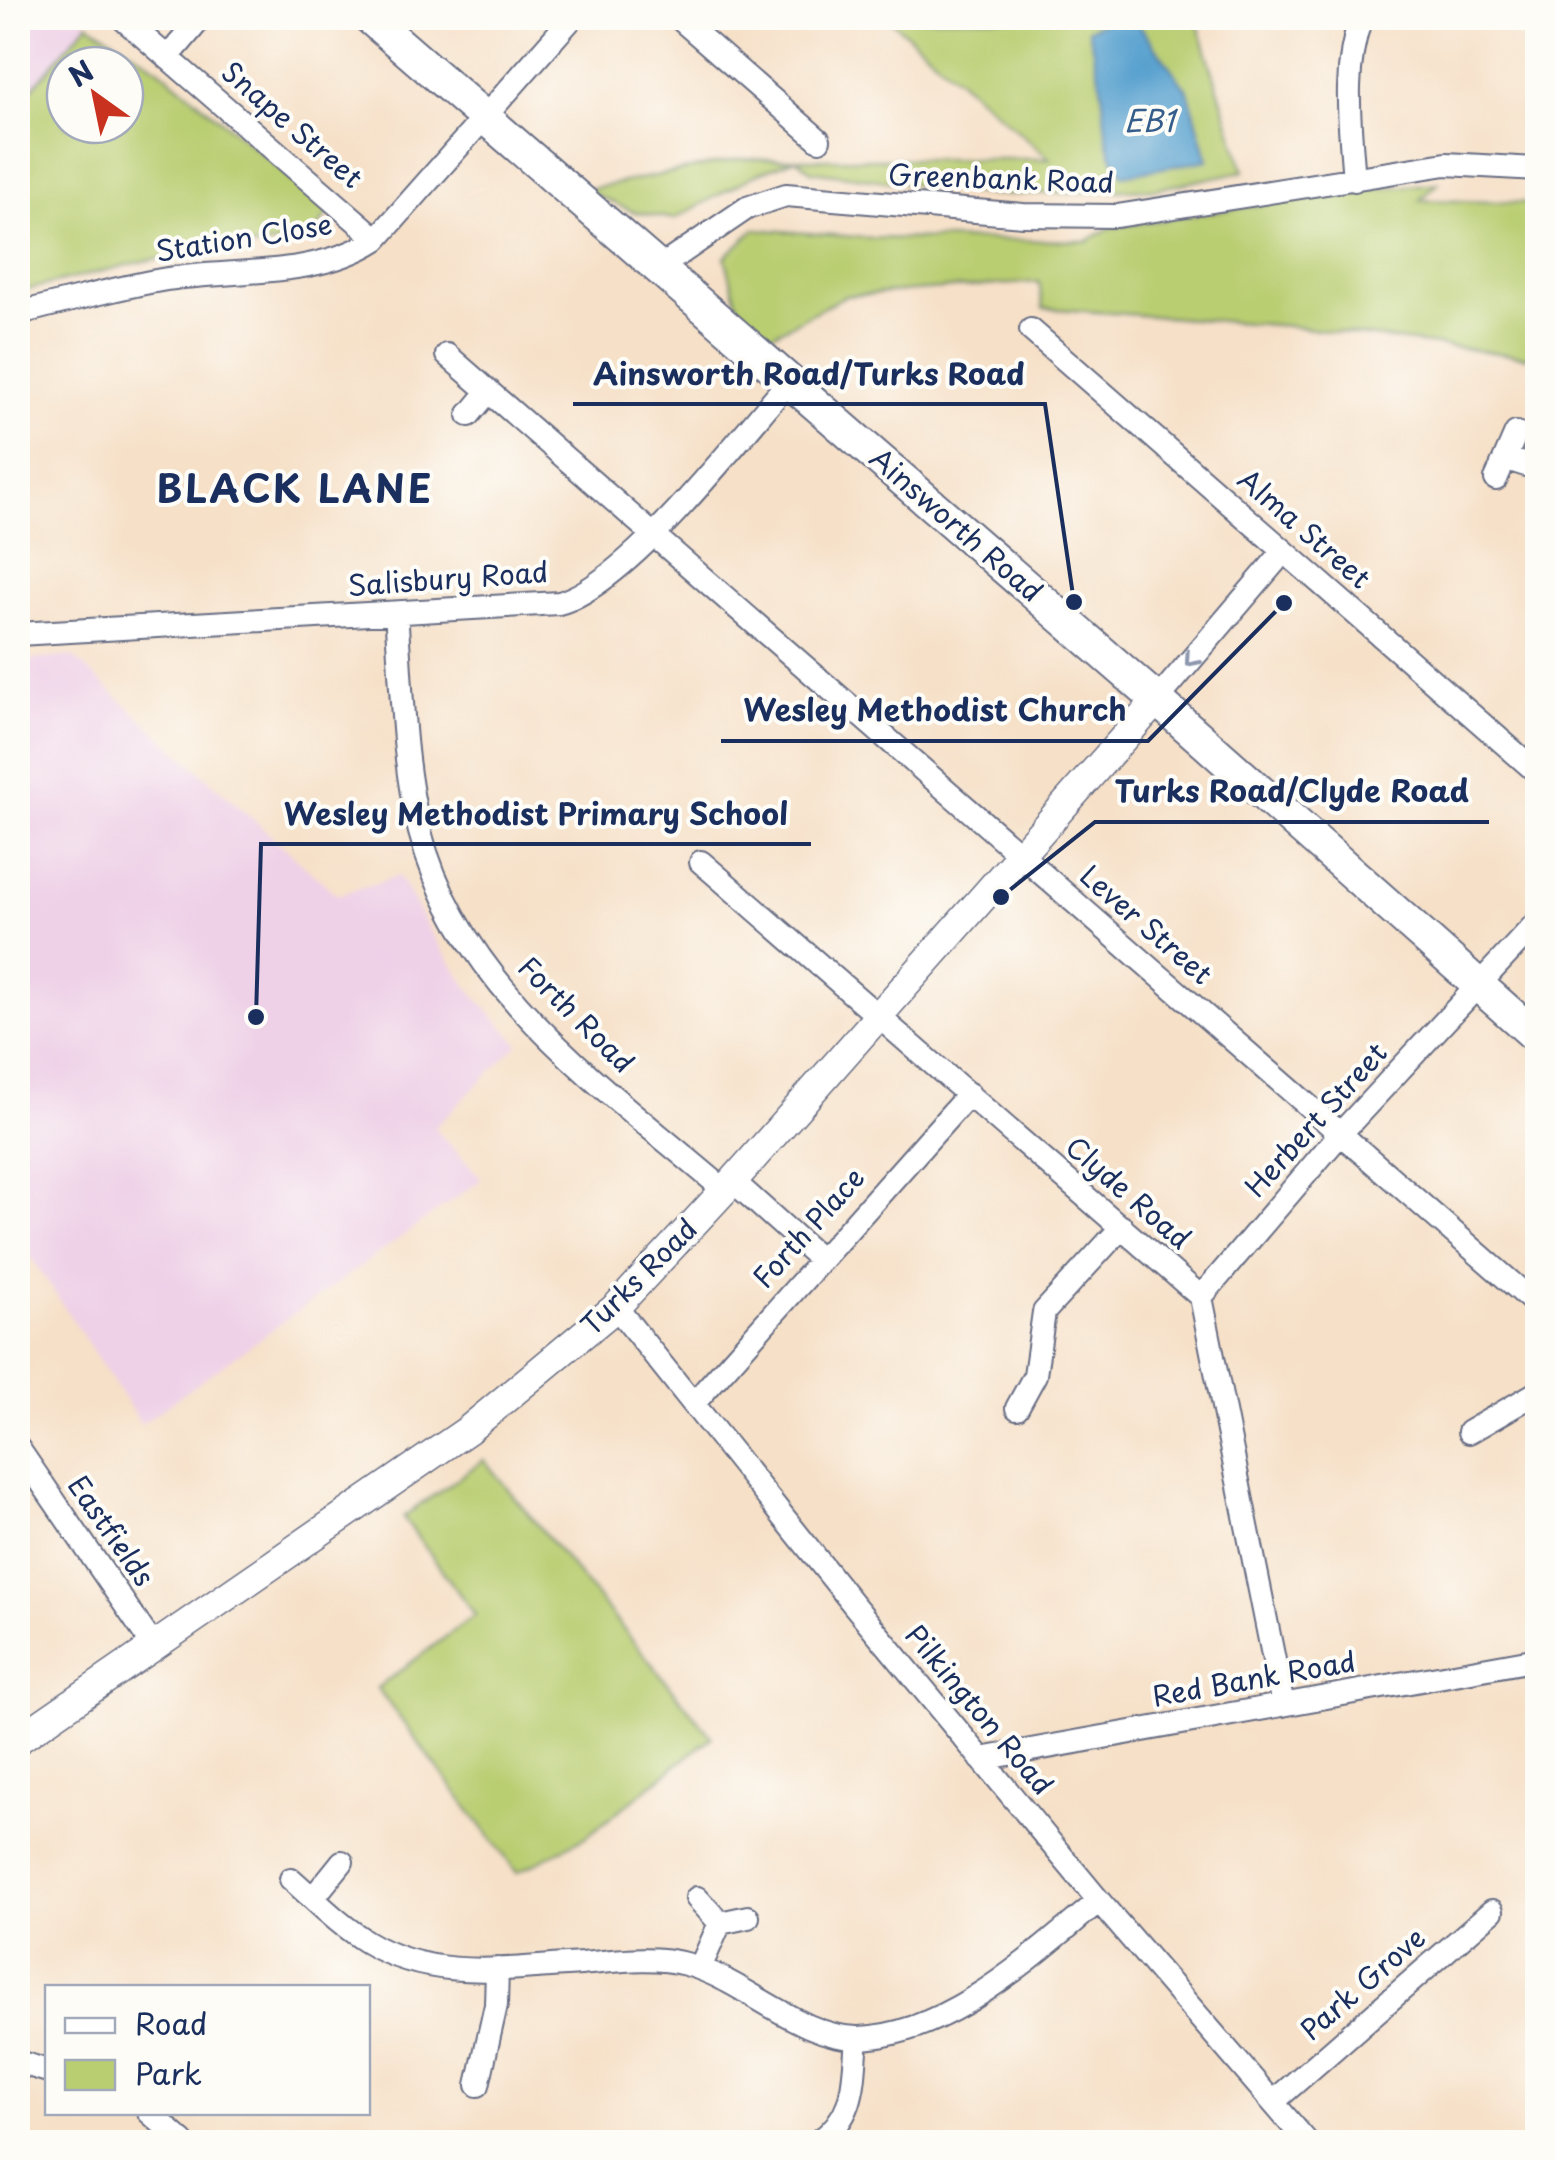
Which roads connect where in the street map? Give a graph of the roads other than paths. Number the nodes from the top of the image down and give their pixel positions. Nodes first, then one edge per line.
1 (122, 18) edge
2 (202, 18) edge
3 (370, 18) edge
4 (572, 18) edge
5 (679, 18) edge
6 (1361, 18) edge
7 (168, 58) junction
8 (485, 119) junction
9 (819, 140) dead end
10 (1538, 169) edge
11 (1354, 180) junction
12 (376, 239) junction
13 (659, 268) junction
14 (18, 313) edge
15 (1031, 330) dead end
16 (447, 355) dead end
17 (790, 380) junction
18 (489, 392) junction
19 (469, 415) dead end
20 (1516, 434) dead end
21 (1538, 469) edge
22 (653, 534) junction
23 (1284, 551) junction
24 (396, 613) junction
25 (18, 634) edge
26 (1157, 700) junction
27 (1538, 773) edge
28 (1020, 855) junction
29 (701, 862) dead end
30 (1538, 921) edge
31 (1479, 987) junction
32 (877, 1016) junction
33 (1538, 1038) edge
34 (969, 1094) junction
35 (1340, 1134) junction
36 (728, 1186) junction
37 (1122, 1227) junction
38 (821, 1260) junction
39 (1201, 1297) junction
40 (1538, 1306) edge
41 (616, 1307) junction
42 (1538, 1392) edge
43 (694, 1402) junction
44 (1017, 1408) dead end
45 (1468, 1432) dead end
46 (18, 1448) edge
47 (154, 1647) junction
48 (1538, 1659) edge
49 (1283, 1704) junction
50 (18, 1740) edge
51 (981, 1758) junction
52 (342, 1862) dead end
53 (291, 1879) dead end
54 (313, 1898) junction
55 (697, 1898) dead end
56 (1099, 1902) junction
57 (1492, 1911) dead end
58 (748, 1917) dead end
59 (720, 1923) junction
60 (700, 1968) junction
61 (498, 1969) junction
62 (857, 2038) junction
63 (18, 2062) edge
64 (45, 2069) edge
65 (478, 2085) dead end
66 (1273, 2102) junction
67 (152, 2115) edge
68 (183, 2142) edge
69 (818, 2142) edge
70 (1307, 2142) edge

1 - 7 street, Snape Street
2 - 7 street
3 - 8 main road, Ainsworth Road
4 - 8 street, Station Close
5 - 9 street
6 - 11 street
7 - 12 street, Snape Street
8 - 12 street, Station Close
8 - 13 main road, Ainsworth Road
10 - 11 street, Greenbank Road
11 - 13 street, Greenbank Road
12 - 14 street, Station Close
13 - 17 main road, Ainsworth Road
15 - 23 street, Alma Street
16 - 18 street, Lever Street
17 - 22 street, Salisbury Road
17 - 26 main road, Ainsworth Road
18 - 19 street
18 - 22 street, Lever Street
20 - 21 street
22 - 24 street, Salisbury Road
22 - 28 street, Lever Street
23 -> 26 street
23 - 27 street, Alma Street
24 - 25 street, Salisbury Road
24 - 36 street, Forth Road
26 - 28 street, Turks Road
26 - 31 main road, Ainsworth Road
28 - 32 street, Turks Road
28 - 35 street, Lever Street
29 - 32 street, Clyde Road
30 - 31 street, Herbert Street
31 - 33 main road, Ainsworth Road
31 - 35 street, Herbert Street
32 - 34 street, Clyde Road
32 - 36 street, Turks Road
34 - 37 street, Clyde Road
34 - 38 street, Forth Place
35 - 39 street, Herbert Street
35 - 40 street, Lever Street
36 - 38 street, Forth Road
36 - 41 street, Turks Road
37 - 39 street, Clyde Road
37 - 44 street
38 - 43 street, Forth Place
39 - 49 street
41 - 43 street, Pilkington Road
41 - 47 street, Turks Road
42 - 45 street
43 - 51 street, Pilkington Road
46 - 47 street, Eastfields
47 - 50 street, Turks Road
48 - 49 street, Red Bank Road
49 - 51 street, Red Bank Road
51 - 56 street, Pilkington Road
52 - 54 street
53 - 54 street
54 - 61 street
55 - 59 street
56 - 62 street
56 - 66 street, Pilkington Road
57 - 66 street, Park Grove
58 - 59 street
59 - 60 street
60 - 61 street
60 - 62 street
61 - 65 street
62 - 69 street
63 - 64 street
66 - 70 street, Pilkington Road
67 - 68 street

